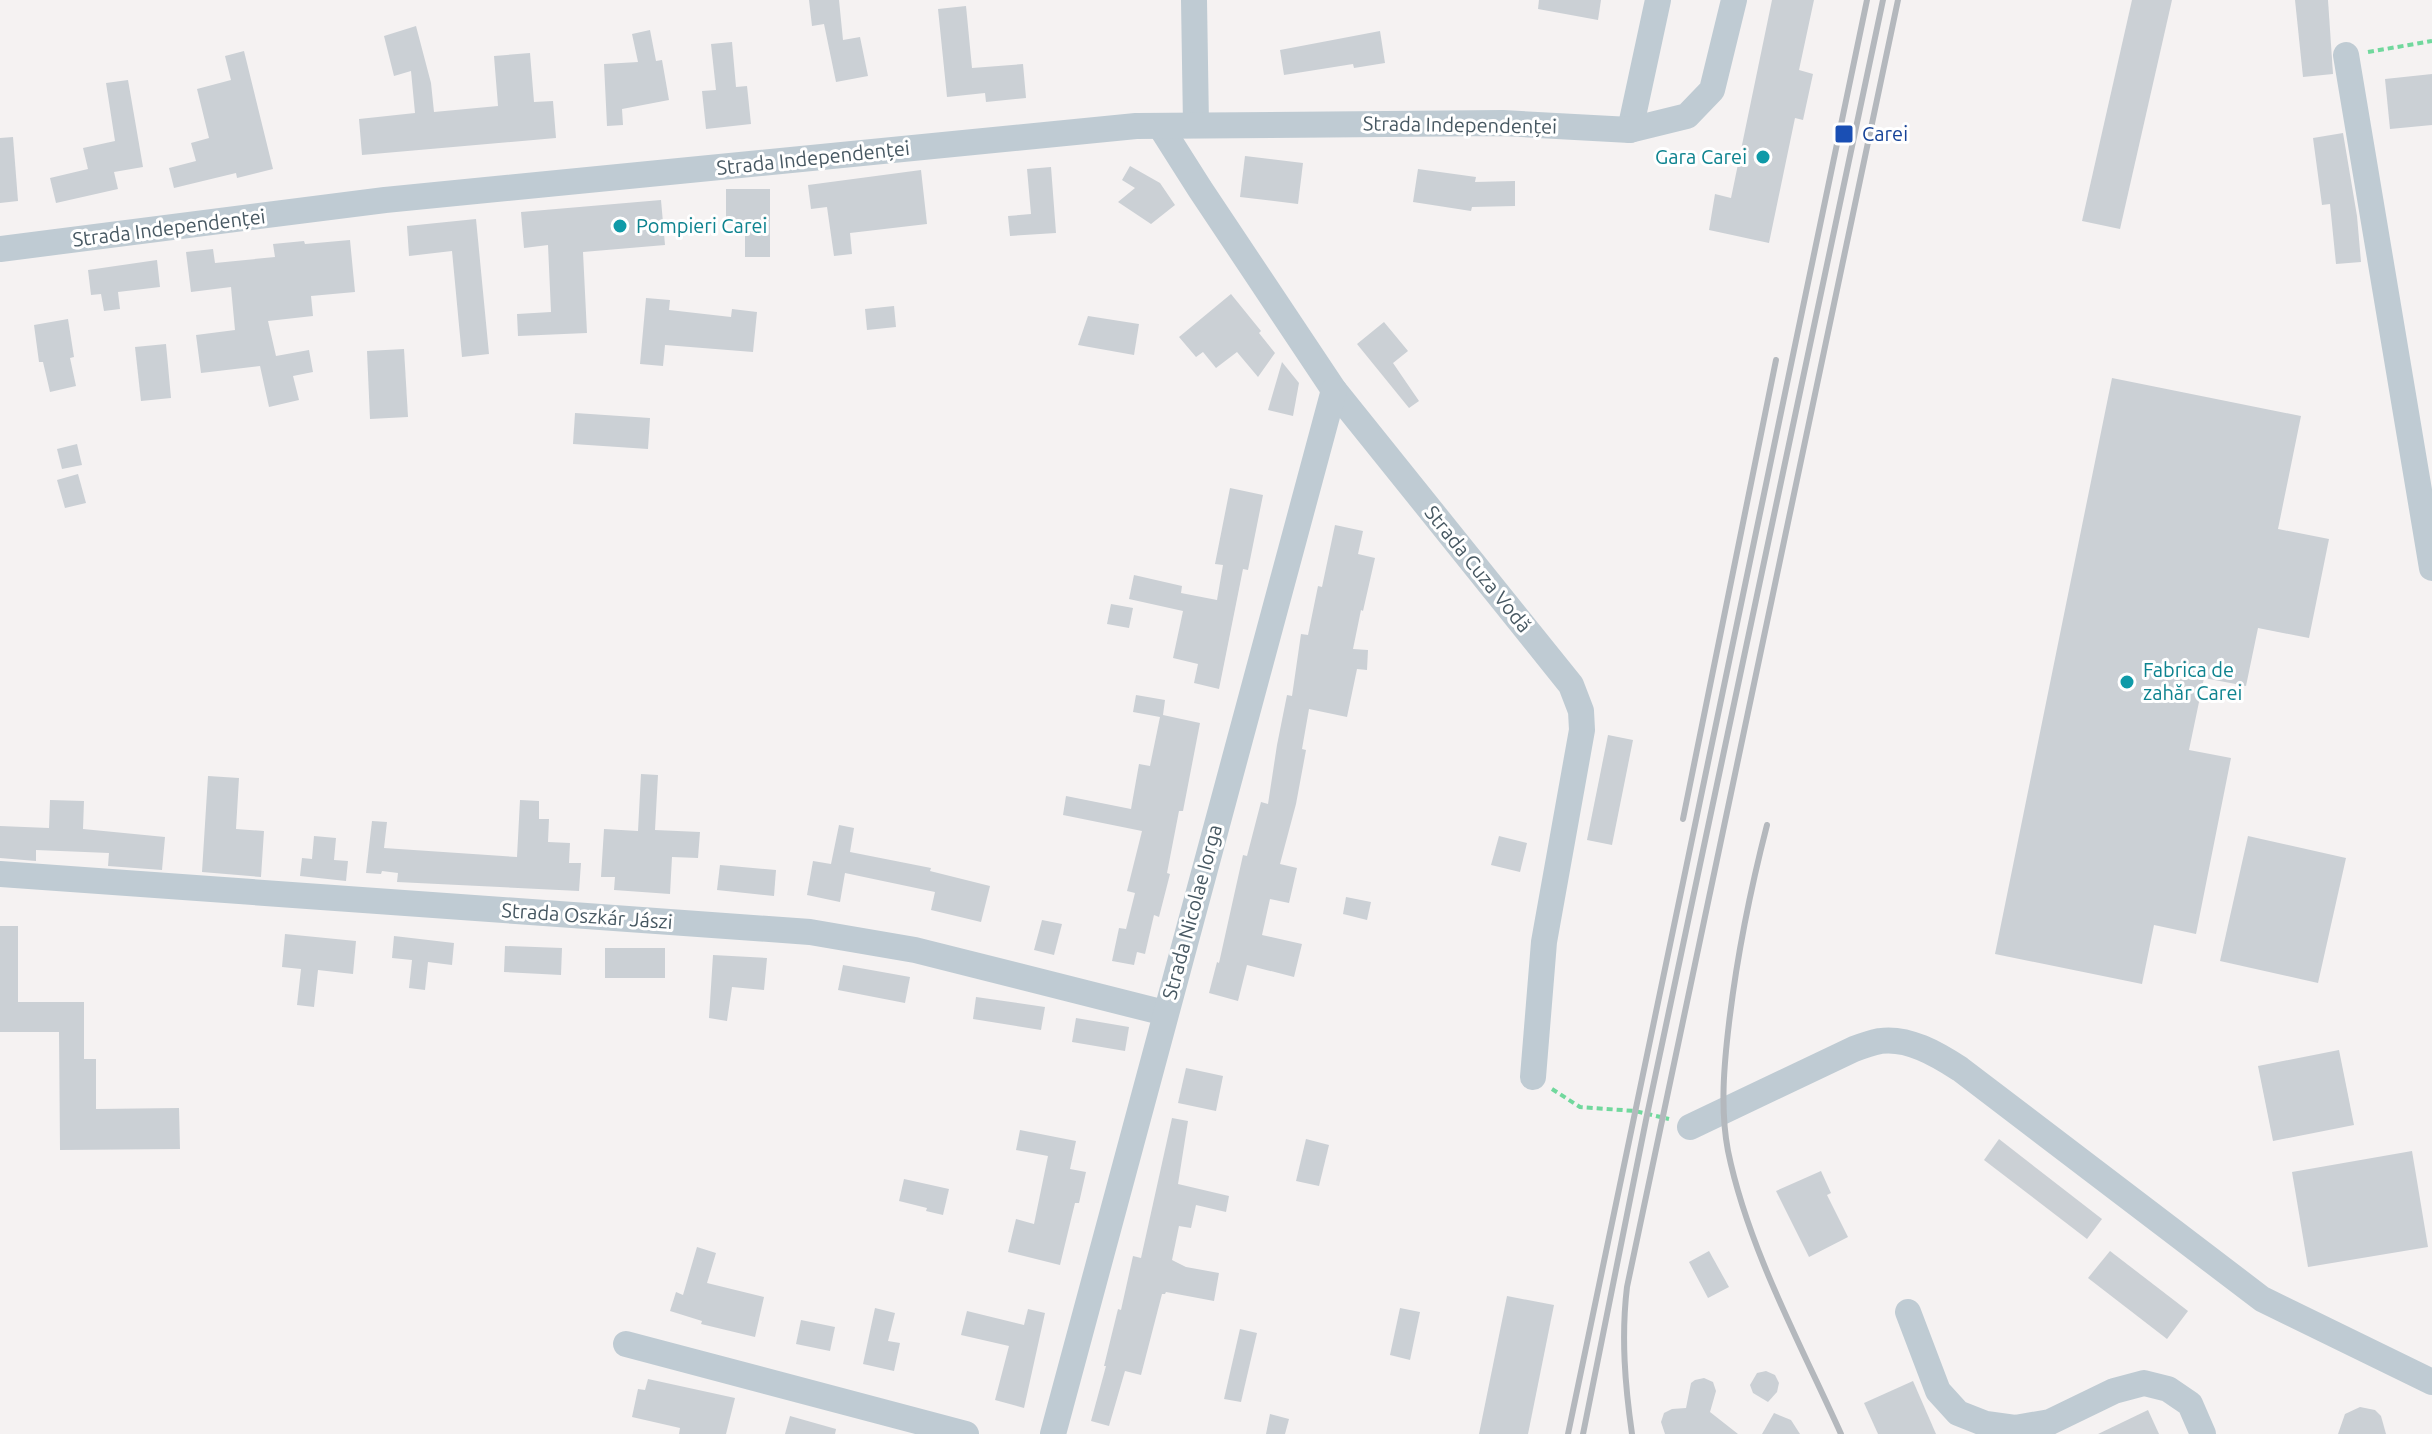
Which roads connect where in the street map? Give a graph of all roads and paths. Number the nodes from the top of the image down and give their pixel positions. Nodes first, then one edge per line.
1 (1194, 0) edge
2 (1658, 0) edge
3 (1734, 0) edge
4 (2432, 41) edge
5 (2346, 55) joint
6 (1196, 125) junction
7 (1160, 126) junction
8 (1630, 130) junction
9 (0, 249) edge
10 (1334, 390) junction
11 (2432, 568) edge
12 (0, 874) edge
13 (1165, 1013) junction
14 (1533, 1077) joint
15 (1690, 1127) joint
16 (1908, 1312) dead end
17 (626, 1344) dead end
18 (2432, 1382) edge
19 (966, 1434) edge
20 (1053, 1434) edge
21 (2203, 1434) edge

1 - 6 street
2 - 8 street
3 - 8 street, Strada Independenței
4 - 5 path
5 - 11 street
6 - 7 street, Strada Independenței
6 - 8 street, Strada Independenței
7 - 9 street, Strada Independenței
7 - 10 street, Strada Cuza Vodă
10 - 13 street, Strada Nicolae Iorga
10 - 14 street, Strada Cuza Vodă
12 - 13 street, Strada Oszkár Jászi
13 - 20 street, Strada Nicolae Iorga
14 - 15 path
15 - 18 street
16 - 21 street
17 - 19 street

